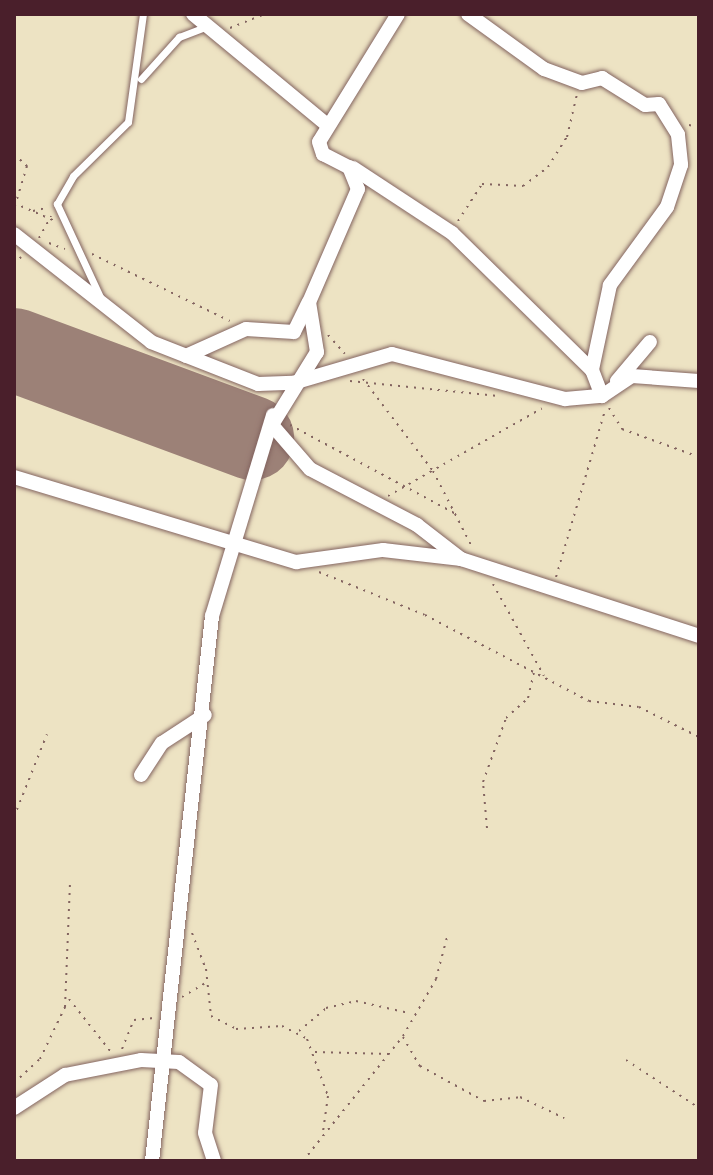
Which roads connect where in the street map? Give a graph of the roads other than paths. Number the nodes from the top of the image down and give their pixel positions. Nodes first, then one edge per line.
1 (143, 14) edge
2 (193, 14) edge
3 (398, 14) edge
4 (468, 14) edge
5 (213, 28) junction
6 (139, 80) junction
7 (327, 125) junction
8 (349, 167) junction
9 (14, 234) edge
10 (309, 302) junction
11 (107, 312) junction
12 (650, 342) dead end
13 (186, 356) junction
14 (592, 370) junction
15 (699, 381) edge
16 (293, 383) junction
17 (614, 385) junction
18 (602, 396) junction
19 (273, 417) junction
20 (14, 477) edge
21 (235, 541) junction
22 (461, 559) junction
23 (699, 636) edge
24 (205, 715) junction
25 (141, 775) dead end
26 (159, 1059) junction
27 (18, 1101) edge
28 (152, 1161) edge
29 (214, 1161) edge

1 - 6 lane
2 - 5 street
3 - 7 street
4 - 14 street
5 - 6 lane
5 - 7 street
6 - 11 lane
7 - 8 street
8 - 10 street
8 - 14 street
9 - 11 street
10 - 13 street
10 - 16 street
11 - 13 street
12 - 17 street
13 - 16 street
14 - 18 street
15 - 17 street
16 - 18 street
16 - 19 street
17 - 18 street
19 - 21 street
19 - 22 street
20 - 21 street
21 - 22 street
21 - 24 street
22 - 23 street
24 - 25 street
24 - 26 street
26 - 27 street
26 - 28 street
26 - 29 street

